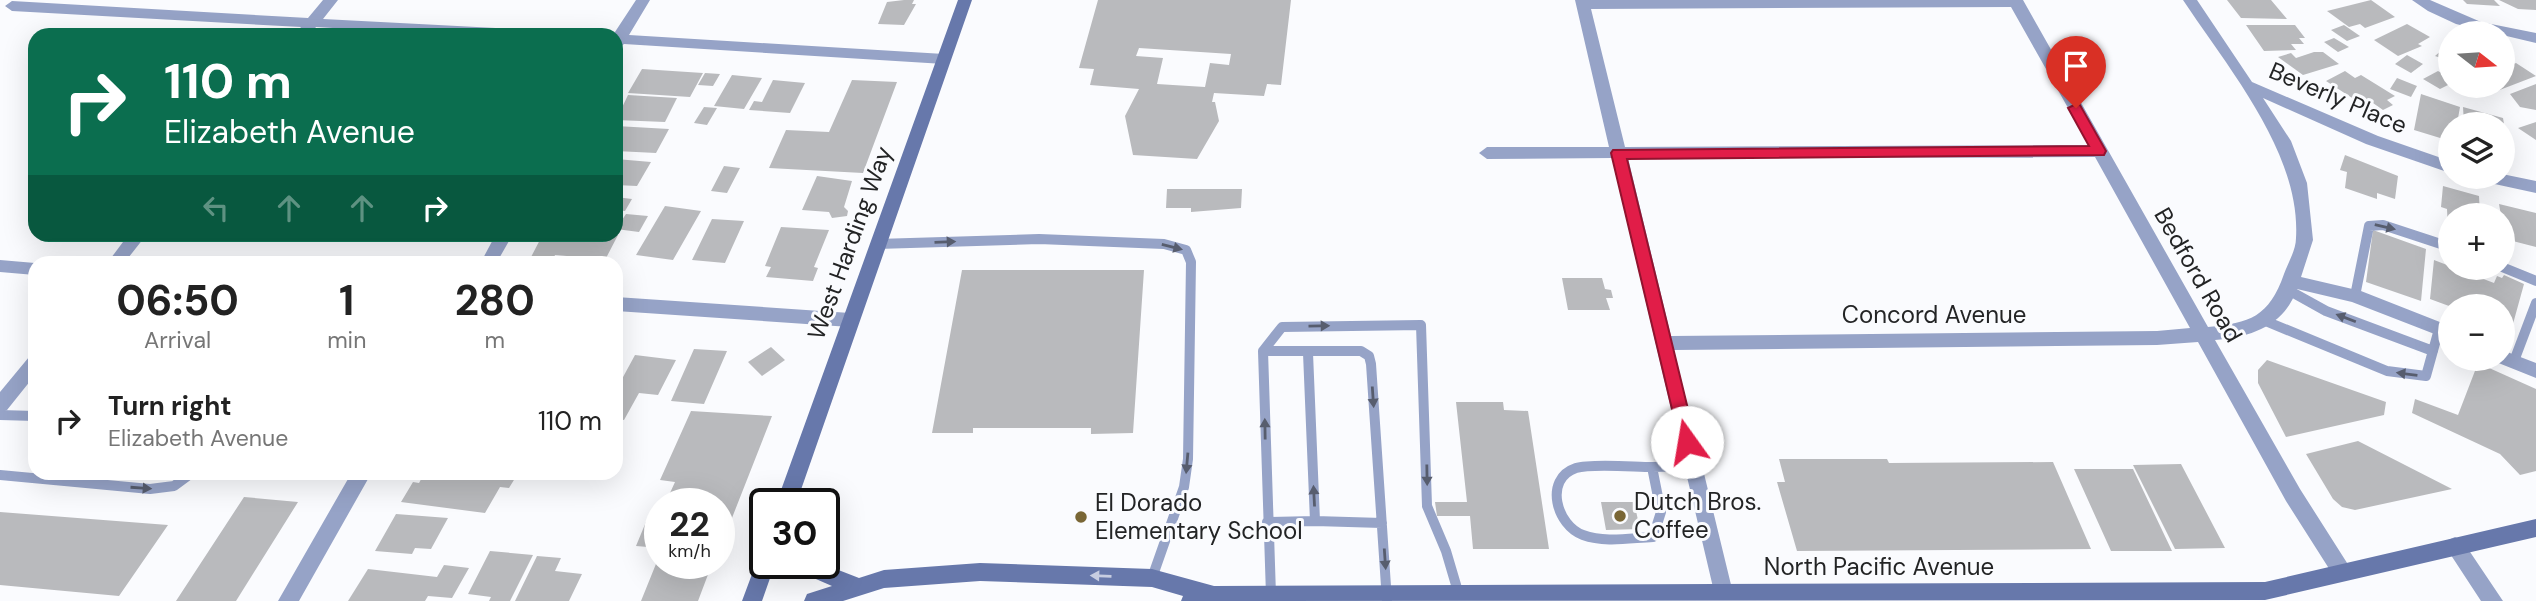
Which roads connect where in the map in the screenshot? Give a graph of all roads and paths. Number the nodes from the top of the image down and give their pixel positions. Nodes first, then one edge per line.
1 (331, 0) edge
2 (643, 0) edge
3 (965, 0) edge
4 (2190, 0) edge
5 (2419, 0) edge
6 (2016, 1) edge
7 (1583, 2) edge
8 (15, 3) edge
9 (0, 17) edge
10 (312, 23) junction
11 (308, 28) edge
12 (405, 28) edge
13 (623, 32) edge
14 (2536, 38) edge
15 (623, 41) edge
16 (944, 59) junction
17 (2248, 86) junction
18 (2099, 151) junction
19 (1487, 153) dead end
20 (1619, 153) junction
21 (2438, 163) edge
22 (2515, 182) edge
23 (2536, 187) edge
24 (132, 242) edge
25 (2438, 243) edge
26 (877, 244) junction
27 (121, 256) edge
28 (0, 266) edge
29 (28, 268) edge
30 (2515, 272) edge
31 (2536, 281) edge
32 (2290, 286) junction
33 (2355, 296) junction
34 (2536, 303) edge
35 (623, 304) edge
36 (850, 320) junction
37 (2263, 320) junction
38 (2438, 328) edge
39 (2205, 336) junction
40 (1664, 342) junction
41 (2438, 343) edge
42 (2515, 345) edge
43 (1263, 351) junction
44 (2433, 351) junction
45 (1308, 353) junction
46 (2515, 362) edge
47 (28, 371) edge
48 (2536, 371) edge
49 (0, 405) edge
50 (0, 415) edge
51 (28, 416) edge
52 (1693, 466) junction
53 (1652, 467) junction
54 (0, 475) edge
55 (28, 478) edge
56 (54, 480) edge
57 (182, 480) edge
58 (358, 480) edge
59 (792, 488) edge
60 (1315, 521) junction
61 (1267, 522) junction
62 (1382, 523) junction
63 (2536, 528) edge
64 (2455, 546) junction
65 (2342, 572) junction
66 (1152, 578) junction
67 (760, 579) edge
68 (838, 579) edge
69 (858, 587) junction
70 (1723, 593) junction
71 (1459, 595) junction
72 (1271, 596) junction
73 (2221, 596) edge
74 (1886, 597) edge
75 (2074, 597) edge
76 (1216, 598) edge
77 (1346, 598) edge
78 (1387, 598) edge
79 (1556, 598) edge
80 (288, 601) edge
81 (752, 601) edge
82 (814, 601) edge
83 (1191, 601) edge
84 (2494, 601) edge

1 - 10 street
2 - 13 street
3 - 16 street, West Harding Way
4 - 17 street
5 - 14 street
6 - 7 street
6 - 18 street, Bedford Road
7 - 20 street
8 - 9 street
8 - 10 street
10 - 11 street
10 - 12 street
15 - 16 street
16 - 26 street, West Harding Way
17 - 21 street, Beverly Place
17 - 32 street
18 - 20 street
18 - 39 street, Bedford Road
19 - 20 street
20 - 40 street
22 - 23 street
24 - 27 street
33 -> 25 lane
26 - 36 street, West Harding Way
26 -> 66 lane
28 - 29 street
30 - 31 lane
32 - 33 street
32 - 37 street
44 -> 32 lane
33 - 38 street
34 - 42 lane
35 - 36 street
36 - 59 street, West Harding Way
37 - 39 street, Concord Avenue
44 -> 37 lane
39 - 40 street, Concord Avenue
39 - 65 street, Bedford Road
40 - 52 street
41 - 44 lane
43 - 45 lane
61 -> 43 lane
43 -> 71 lane
60 -> 45 lane
45 -> 62 lane
46 - 48 street
47 - 49 street
50 - 51 lane
52 - 53 lane
52 - 70 street
53 - 53 lane
54 -> 55 lane
56 -> 57 lane
58 - 80 street
60 - 61 lane
60 - 62 lane
61 - 72 lane
62 -> 78 lane
63 - 64 street, North Pacific Avenue
64 - 65 street, North Pacific Avenue
64 - 84 street
65 - 73 street, North Pacific Avenue
66 -> 69 street, North Pacific Avenue
66 - 76 street, North Pacific Avenue
67 - 81 street
68 - 69 street
69 - 82 street, North Pacific Avenue
70 - 74 street, North Pacific Avenue
70 - 79 street, North Pacific Avenue
71 - 78 street, North Pacific Avenue
71 - 79 street, North Pacific Avenue
72 - 76 street, North Pacific Avenue
72 - 77 street, North Pacific Avenue
73 - 75 street, North Pacific Avenue
74 - 75 street, North Pacific Avenue
76 - 83 street, North Pacific Avenue
77 - 78 street, North Pacific Avenue

